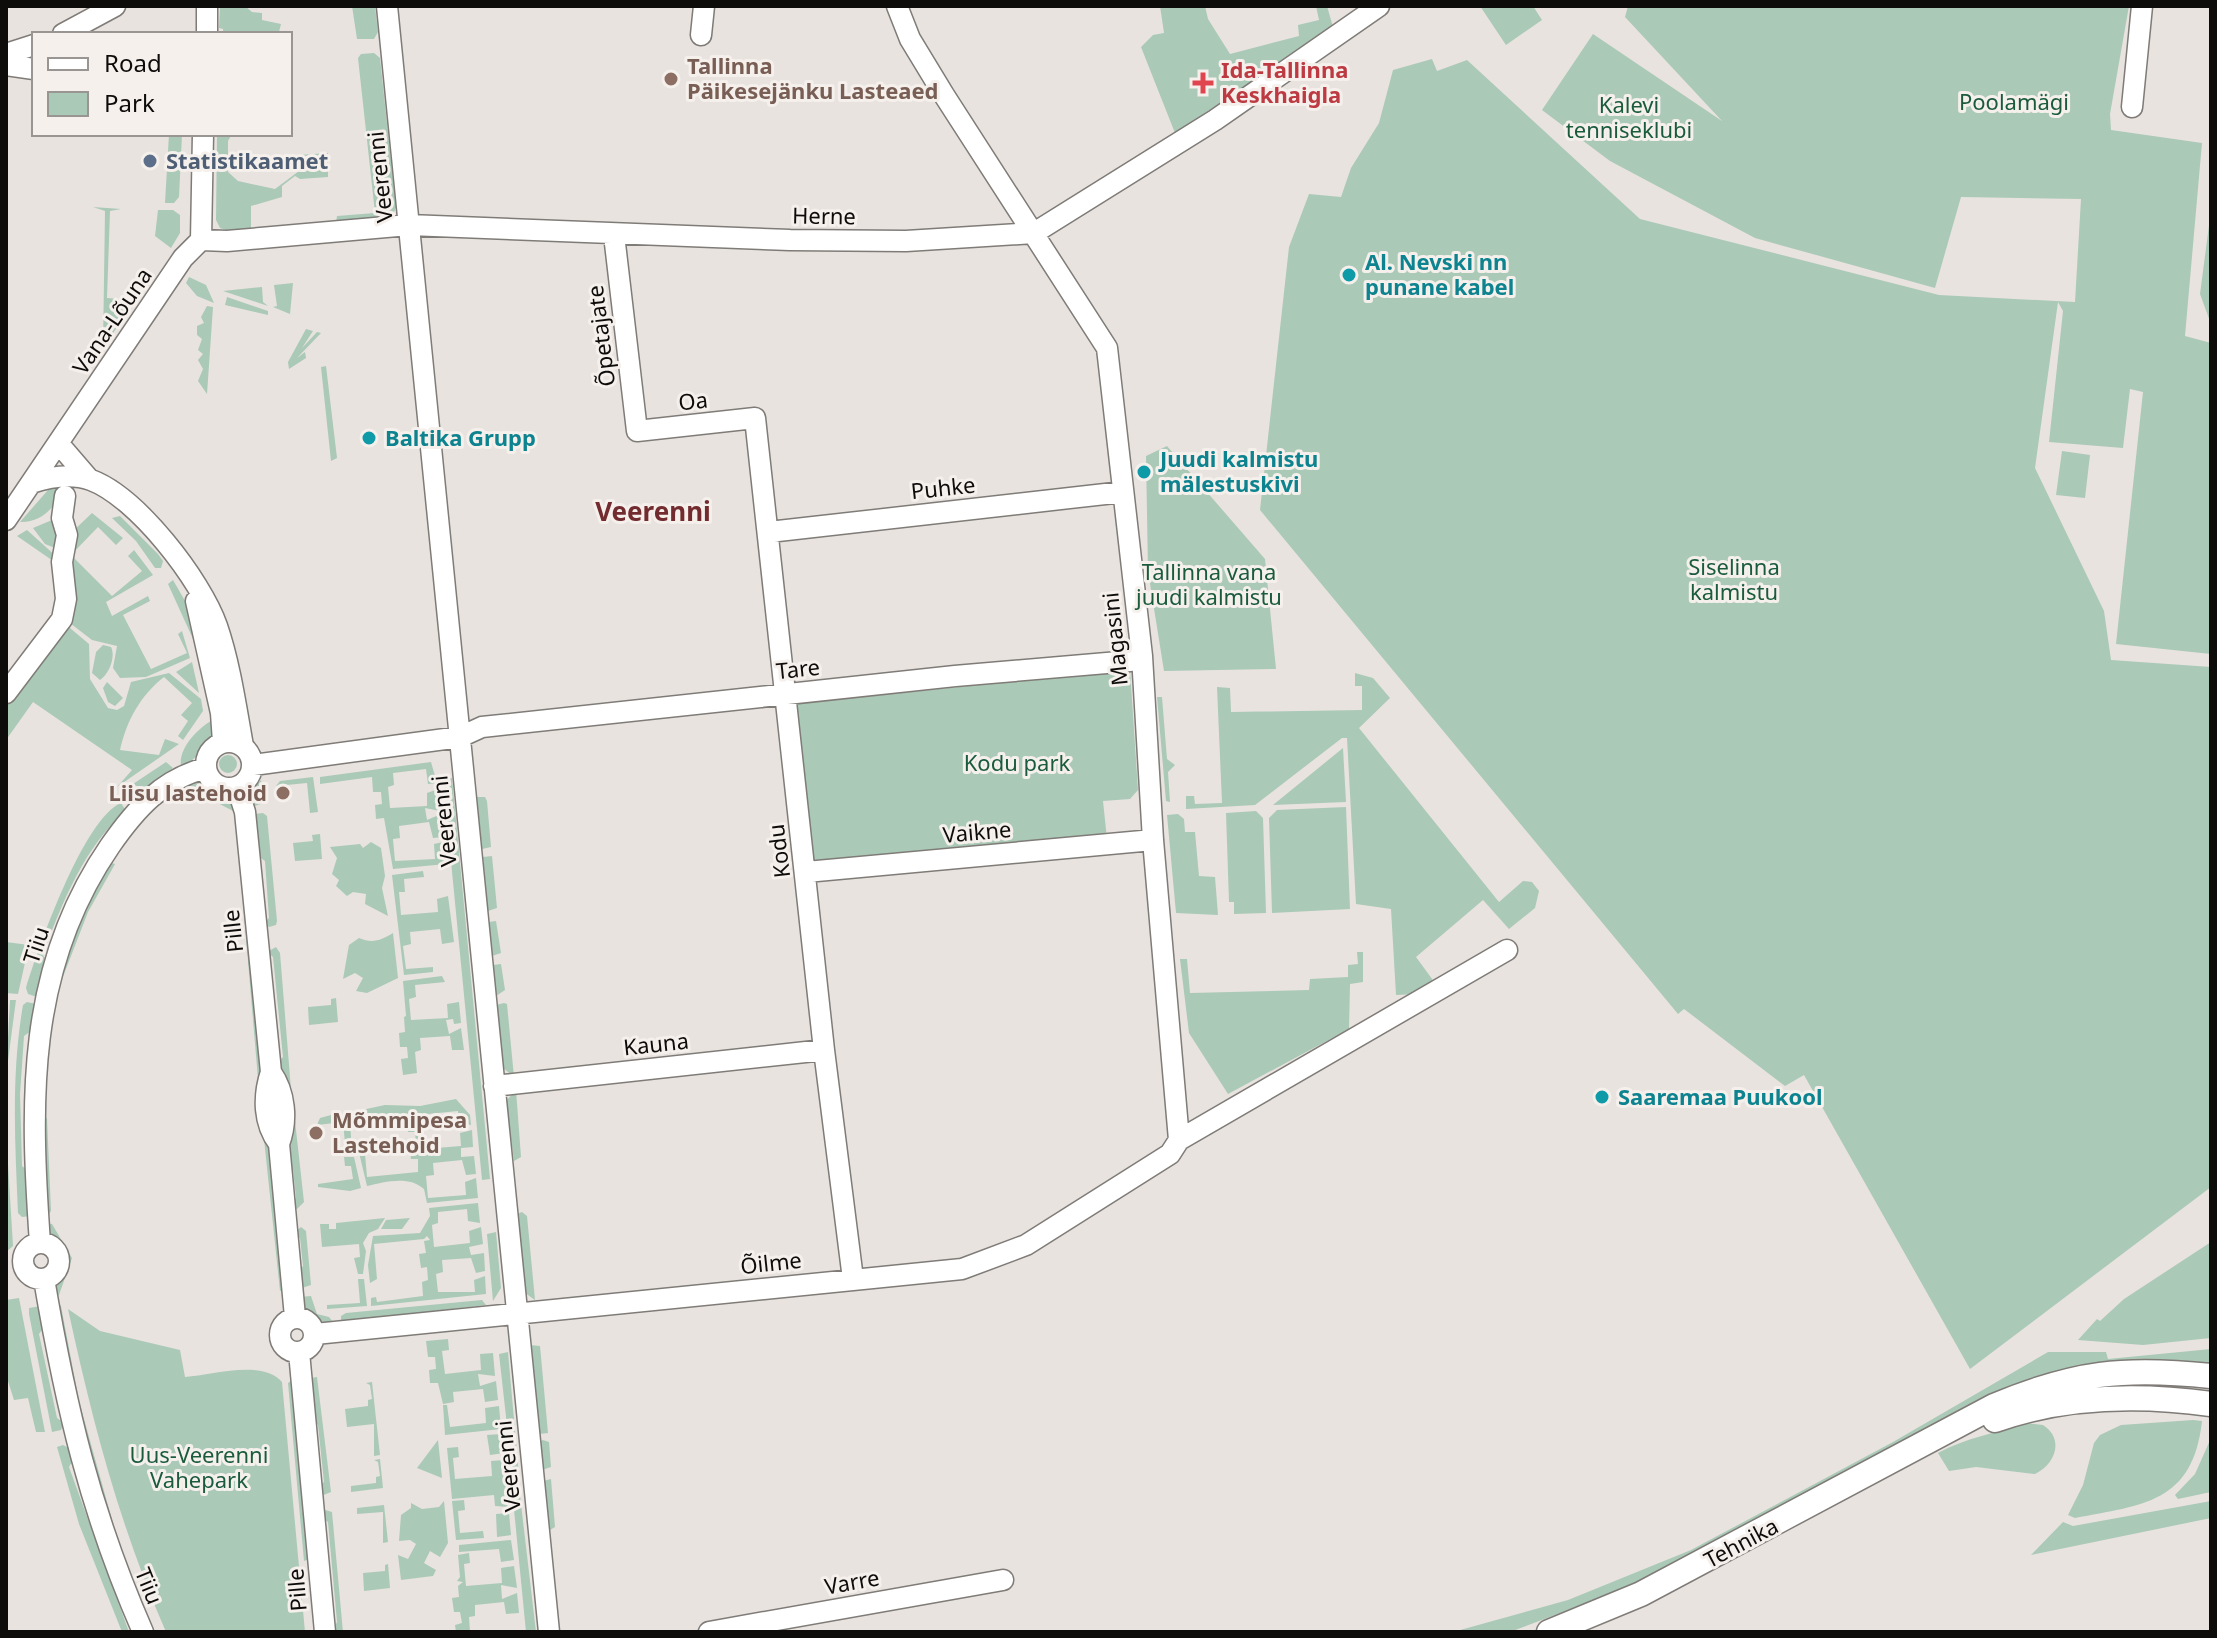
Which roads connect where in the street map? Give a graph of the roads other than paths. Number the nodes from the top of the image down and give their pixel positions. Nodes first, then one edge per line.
1 (115, 6) edge
2 (207, 6) edge
3 (387, 6) edge
4 (704, 6) edge
5 (897, 6) edge
6 (1379, 6) edge
7 (2142, 6) edge
8 (67, 32) edge
9 (207, 32) edge
10 (701, 35) dead end
11 (32, 46) edge
12 (6, 54) edge
13 (6, 65) edge
14 (32, 69) edge
15 (2132, 107) dead end
16 (203, 136) edge
17 (409, 225) junction
18 (1034, 233) junction
19 (614, 235) junction
20 (201, 240) junction
21 (755, 418) joint
22 (637, 431) joint
23 (58, 443) junction
24 (89, 479) junction
25 (31, 483) junction
26 (1123, 492) junction
27 (65, 496) dead end
28 (6, 520) edge
29 (769, 532) junction
30 (1142, 656) junction
31 (6, 693) edge
32 (784, 695) junction
33 (460, 737) junction
34 (240, 751) junction
35 (206, 768) junction
36 (237, 787) junction
37 (1153, 840) junction
38 (806, 872) junction
39 (1507, 950) dead end
40 (824, 1050) junction
41 (494, 1086) junction
42 (1179, 1140) junction
43 (853, 1279) junction
44 (517, 1316) junction
45 (295, 1317) junction
46 (315, 1334) junction
47 (299, 1352) junction
48 (2211, 1376) edge
49 (2211, 1404) edge
50 (1929, 1444) junction
51 (1003, 1580) dead end
52 (143, 1632) edge
53 (325, 1632) edge
54 (549, 1632) edge
55 (709, 1632) edge
56 (1549, 1632) edge

1 - 8 street
2 - 9 street
3 - 17 street, Veerenni
4 - 10 street
5 - 18 street, Magasini
6 - 18 street, Herne
7 - 15 street
11 - 12 street
13 - 14 street
16 - 20 street
17 - 19 street, Herne
17 - 20 street, Herne
17 - 33 street, Veerenni
18 - 19 street, Herne
18 - 26 street, Magasini
19 - 22 street, Õpetajate
20 - 23 street, Vana-Lõuna
21 - 22 street, Oa
21 - 29 street, Kodu
23 - 24 street
23 - 25 street, Vana-Lõuna
24 - 25 street
24 - 34 street
25 - 28 street, Vana-Lõuna
26 - 29 street, Puhke
26 - 30 street, Magasini
27 - 31 street
29 - 32 street, Kodu
30 - 32 street, Tare
30 - 37 street, Magasini
32 - 33 street, Tare
32 - 38 street, Kodu
33 - 34 street
33 - 41 street, Veerenni
34 - 35 street
34 - 36 street
35 - 36 street
35 - 52 street, Tiiu
36 - 45 street, Pille
37 - 38 street, Vaikne
37 - 42 street, Magasini
38 - 40 street, Kodu
39 - 42 street
40 - 41 street, Kauna
40 - 43 street, Kodu
41 - 44 street, Veerenni
42 - 43 street, Õilme
43 - 44 street, Õilme
44 - 46 street, Õilme
44 - 54 street, Veerenni
45 - 46 street
45 - 47 street
46 - 47 street
47 - 53 street, Pille
48 - 50 main road, Tehnika
49 - 50 main road, Tehnika
50 - 56 main road, Tehnika
51 - 55 street, Varre

